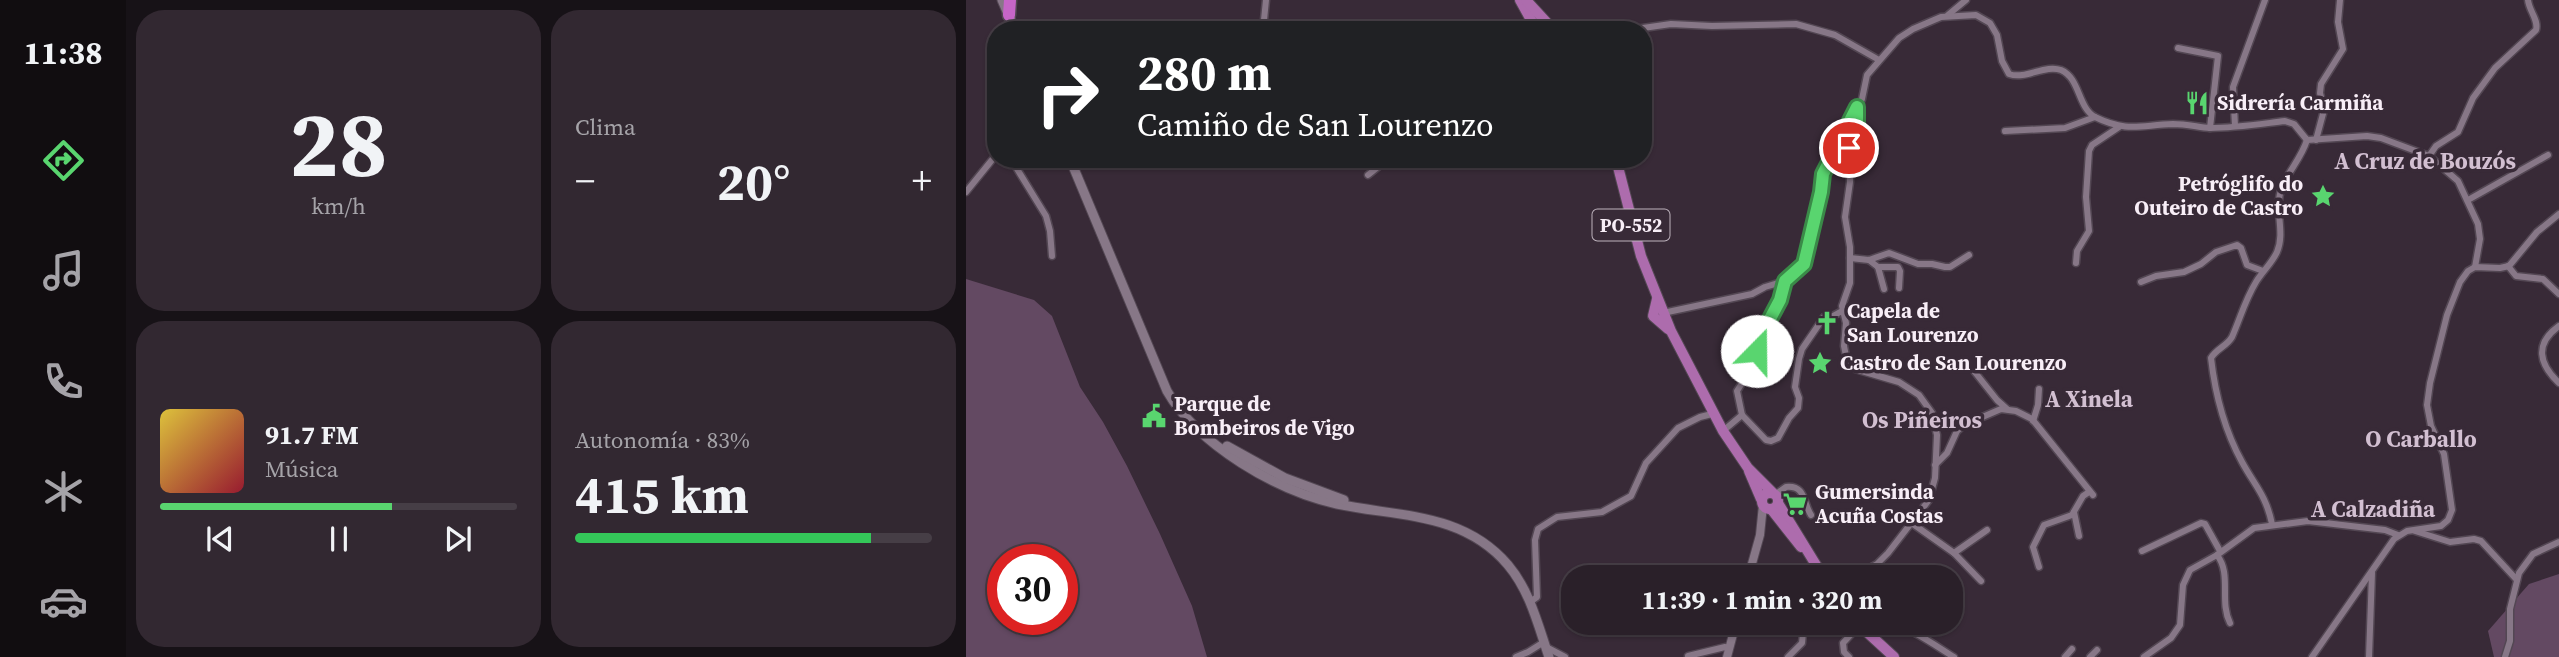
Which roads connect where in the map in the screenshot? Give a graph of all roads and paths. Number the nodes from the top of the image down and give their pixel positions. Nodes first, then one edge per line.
1 (1002, 0) edge
2 (1010, 0) edge
3 (1266, 0) edge
4 (1520, 0) edge
5 (1966, 0) edge
6 (2265, 0) edge
7 (2340, 0) edge
8 (2528, 0) edge
9 (1531, 2) edge
10 (1948, 15) junction
11 (1009, 16) junction
12 (1011, 21) edge
13 (1264, 21) edge
14 (1532, 21) edge
15 (1545, 21) edge
16 (1652, 27) edge
17 (2178, 48) dead end
18 (1879, 60) junction
19 (1857, 107) junction
20 (2095, 117) junction
21 (2235, 126) junction
22 (2119, 127) junction
23 (2210, 128) junction
24 (2005, 131) dead end
25 (2307, 140) junction
26 (2316, 140) junction
27 (2548, 155) dead end
28 (2429, 156) junction
29 (987, 166) edge
30 (1017, 168) edge
31 (1074, 168) edge
32 (1377, 168) edge
33 (1618, 168) edge
34 (1368, 175) dead end
35 (966, 192) edge
36 (2468, 200) junction
37 (2559, 214) edge
38 (1969, 255) dead end
39 (1052, 256) dead end
40 (1850, 258) junction
41 (1869, 260) junction
42 (2076, 263) dead end
43 (1878, 267) junction
44 (2475, 267) junction
45 (2508, 267) junction
46 (2263, 271) junction
47 (1785, 281) junction
48 (2141, 282) dead end
49 (1899, 288) dead end
50 (1884, 289) dead end
51 (2559, 294) edge
52 (1842, 311) junction
53 (1658, 315) junction
54 (2559, 326) edge
55 (1974, 371) dead end
56 (2559, 383) edge
57 (2039, 389) dead end
58 (2008, 409) junction
59 (1712, 414) junction
60 (1742, 415) junction
61 (2033, 421) junction
62 (1723, 431) junction
63 (1209, 438) junction
64 (1252, 460) junction
65 (1935, 465) junction
66 (1281, 484) junction
67 (1322, 496) junction
68 (1770, 502) junction
69 (2074, 512) junction
70 (1811, 515) dead end
71 (1767, 520) junction
72 (1779, 521) junction
73 (1913, 524) junction
74 (2272, 524) junction
75 (1987, 530) dead end
76 (2413, 530) junction
77 (2400, 534) junction
78 (1760, 535) junction
79 (2079, 536) dead end
80 (2559, 542) edge
81 (2142, 551) dead end
82 (1954, 552) junction
83 (2218, 553) junction
84 (1752, 565) edge
85 (1815, 565) edge
86 (1815, 565) edge
87 (1875, 565) edge
88 (2039, 567) dead end
89 (2372, 573) junction
90 (2516, 580) junction
91 (1982, 581) dead end
92 (1530, 602) junction
93 (2230, 623) dead end
94 (1733, 635) edge
95 (1803, 635) edge
96 (1849, 635) edge
97 (1871, 636) joint
98 (1545, 644) junction
99 (2072, 649) dead end
100 (2097, 650) dead end
101 (1728, 653) edge
102 (2508, 654) edge
103 (1688, 656) edge
104 (1516, 657) edge
105 (1549, 657) edge
106 (1565, 657) edge
107 (1788, 657) edge
108 (1849, 657) edge
109 (1894, 657) edge
110 (1954, 657) edge
111 (2065, 657) edge
112 (2090, 657) edge
113 (2144, 657) edge
114 (2312, 657) edge
115 (2369, 657) edge

1 - 11 main road
2 - 11 highway
3 - 13 street
4 - 14 main road
5 - 10 street
6 - 21 street
7 - 26 street
8 - 28 street
9 - 15 main road
10 - 18 street
10 - 20 street
11 - 12 main road
16 - 18 street
17 - 23 street
18 - 19 street
19 - 40 street
19 - 47 street
20 - 22 street
20 - 24 street
21 - 23 street
21 - 25 street
22 - 23 street
22 - 42 street
25 - 26 street
25 - 46 street
26 - 28 street
27 - 36 street
28 - 36 street
29 - 35 street
30 - 39 street
31 - 63 main road
32 - 34 street
33 - 53 main road, PO-552
36 - 44 street
37 - 45 street
38 - 41 street
40 - 41 street
40 - 52 street
41 - 43 street
43 - 49 street
43 - 50 street
44 - 45 street
44 - 76 street
45 - 51 street
46 - 48 street
46 - 74 street
47 - 53 street
47 - 60 street
52 - 60 street
52 - 65 street
53 - 59 main road
54 - 56 street
55 - 58 street
57 - 61 street
58 - 61 street
58 - 65 street
59 - 62 main road
59 - 92 street
60 - 62 street
61 - 69 street
62 - 68 main road
63 - 64 main road
63 - 66 main road
64 - 66 main road
64 - 67 main road
65 - 73 street
66 - 67 main road
67 - 92 main road
68 - 70 street
68 - 71 street
68 - 72 main road
68 - 78 street
68 - 85 main road
69 - 79 street
69 - 88 street
71 - 72 street
71 - 78 street
72 - 86 main road
73 - 82 street
73 - 87 street
74 - 77 street
74 - 83 street
75 - 82 street
76 - 77 street
76 - 90 street
77 - 89 street
78 - 84 street
80 - 90 street
81 - 83 street
82 - 91 street
83 - 93 street
83 - 113 street
89 - 114 street
89 - 115 street
90 - 102 street
92 - 98 main road
94 - 101 street
95 - 107 street
96 - 108 street
97 - 109 main road
97 - 110 street
98 - 104 street
98 - 105 main road
98 - 106 street
99 - 111 street
100 - 112 street
101 - 103 street

